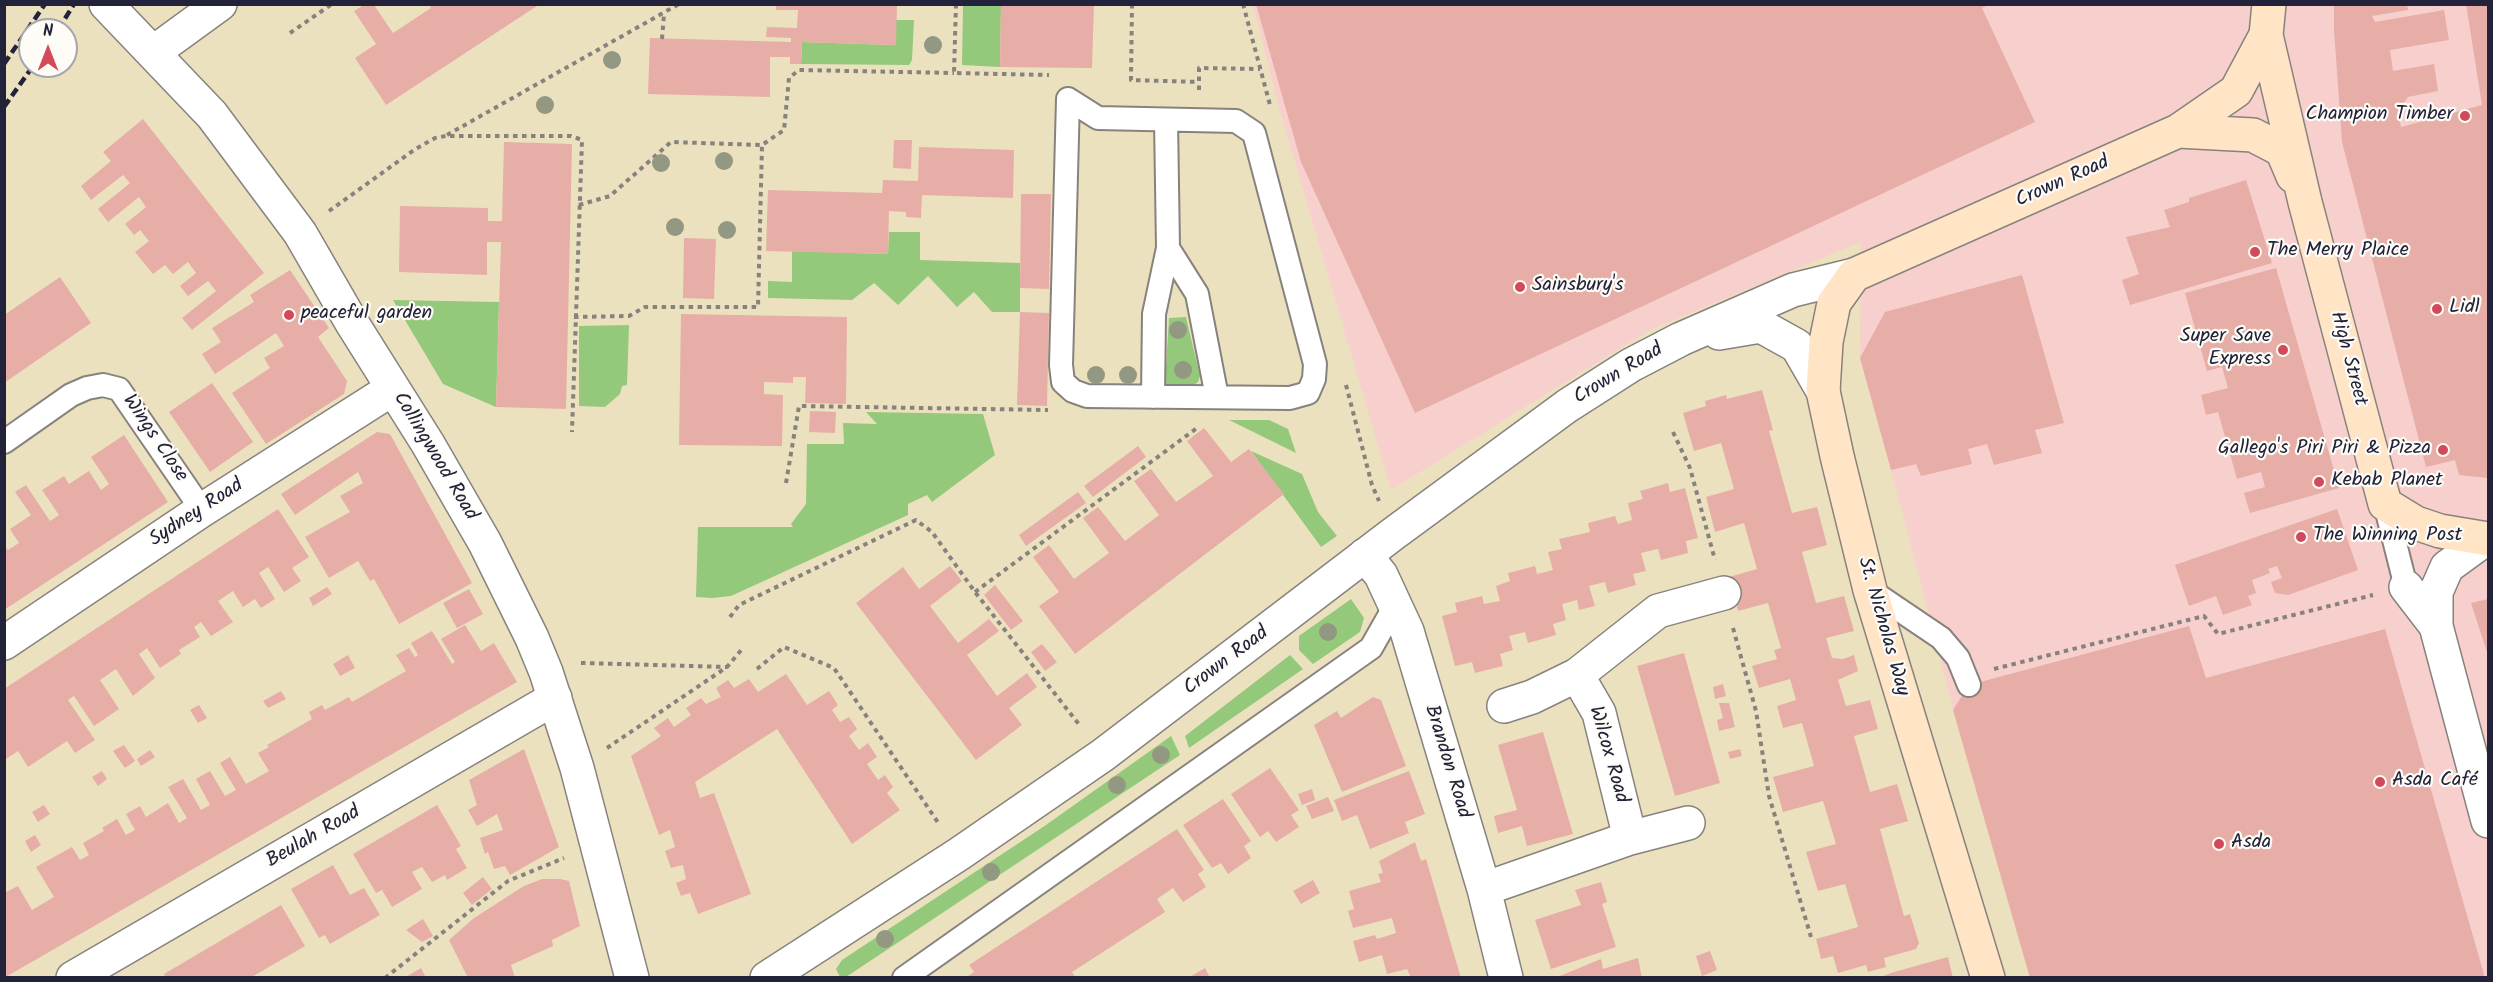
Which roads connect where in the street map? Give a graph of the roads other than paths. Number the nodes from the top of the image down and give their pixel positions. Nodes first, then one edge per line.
1 (106, 4) edge
2 (220, 4) edge
3 (2268, 20) edge
4 (154, 52) junction
5 (1166, 120) junction
6 (2178, 131) junction
7 (2305, 202) junction
8 (1168, 248) junction
9 (1854, 275) junction
10 (1681, 339) junction
11 (392, 389) junction
12 (1823, 392) junction
13 (1153, 397) junction
14 (1217, 397) junction
15 (4, 442) edge
16 (2385, 504) junction
17 (202, 510) junction
18 (2486, 540) edge
19 (1365, 555) junction
20 (2406, 587) joint
21 (1870, 590) junction
22 (1724, 593) road end
23 (1396, 604) junction
24 (2436, 626) junction
25 (4, 643) edge
26 (1577, 675) junction
27 (551, 685) junction
28 (1969, 685) dead end
29 (1504, 706) dead end
30 (2488, 821) edge
31 (1688, 823) dead end
32 (1630, 838) junction
33 (1484, 890) junction
34 (802, 969) edge
35 (73, 978) edge
36 (632, 978) edge
37 (767, 978) edge
38 (904, 978) edge
39 (1506, 978) edge
40 (1988, 978) edge

1 - 4 street, Collingwood Road
2 - 4 street
3 - 6 main road, Crown Road
3 - 7 main road, High Street
4 - 11 street, Collingwood Road
5 - 8 lane
5 - 13 lane
5 - 14 lane
6 - 7 main road, Crown Road
6 - 9 main road, Crown Road
7 - 16 main road, High Street
8 - 13 lane
8 - 14 lane
9 - 10 street, Crown Road
9 - 12 main road, St. Nicholas Way
10 - 12 street, Crown Road
10 - 19 street, Crown Road
11 - 17 street, Sydney Road
11 - 27 street, Collingwood Road
12 - 21 main road, St. Nicholas Way
13 - 14 lane
15 - 17 lane, Wings Close
16 - 18 main road
16 - 20 lane
17 - 25 street, Sydney Road
18 - 24 street
19 - 23 street, Brandon Road
19 - 34 street, Crown Road
20 - 24 street
21 - 28 lane
21 - 40 main road, St. Nicholas Way
22 - 26 street
23 - 33 street, Brandon Road
23 - 38 lane
24 - 30 street
26 - 29 street
26 - 32 street, Wilcox Road
27 - 35 street, Beulah Road
27 - 36 street, Collingwood Road
31 - 32 street
32 - 33 street
33 - 39 street, Brandon Road
34 - 37 street, Crown Road

